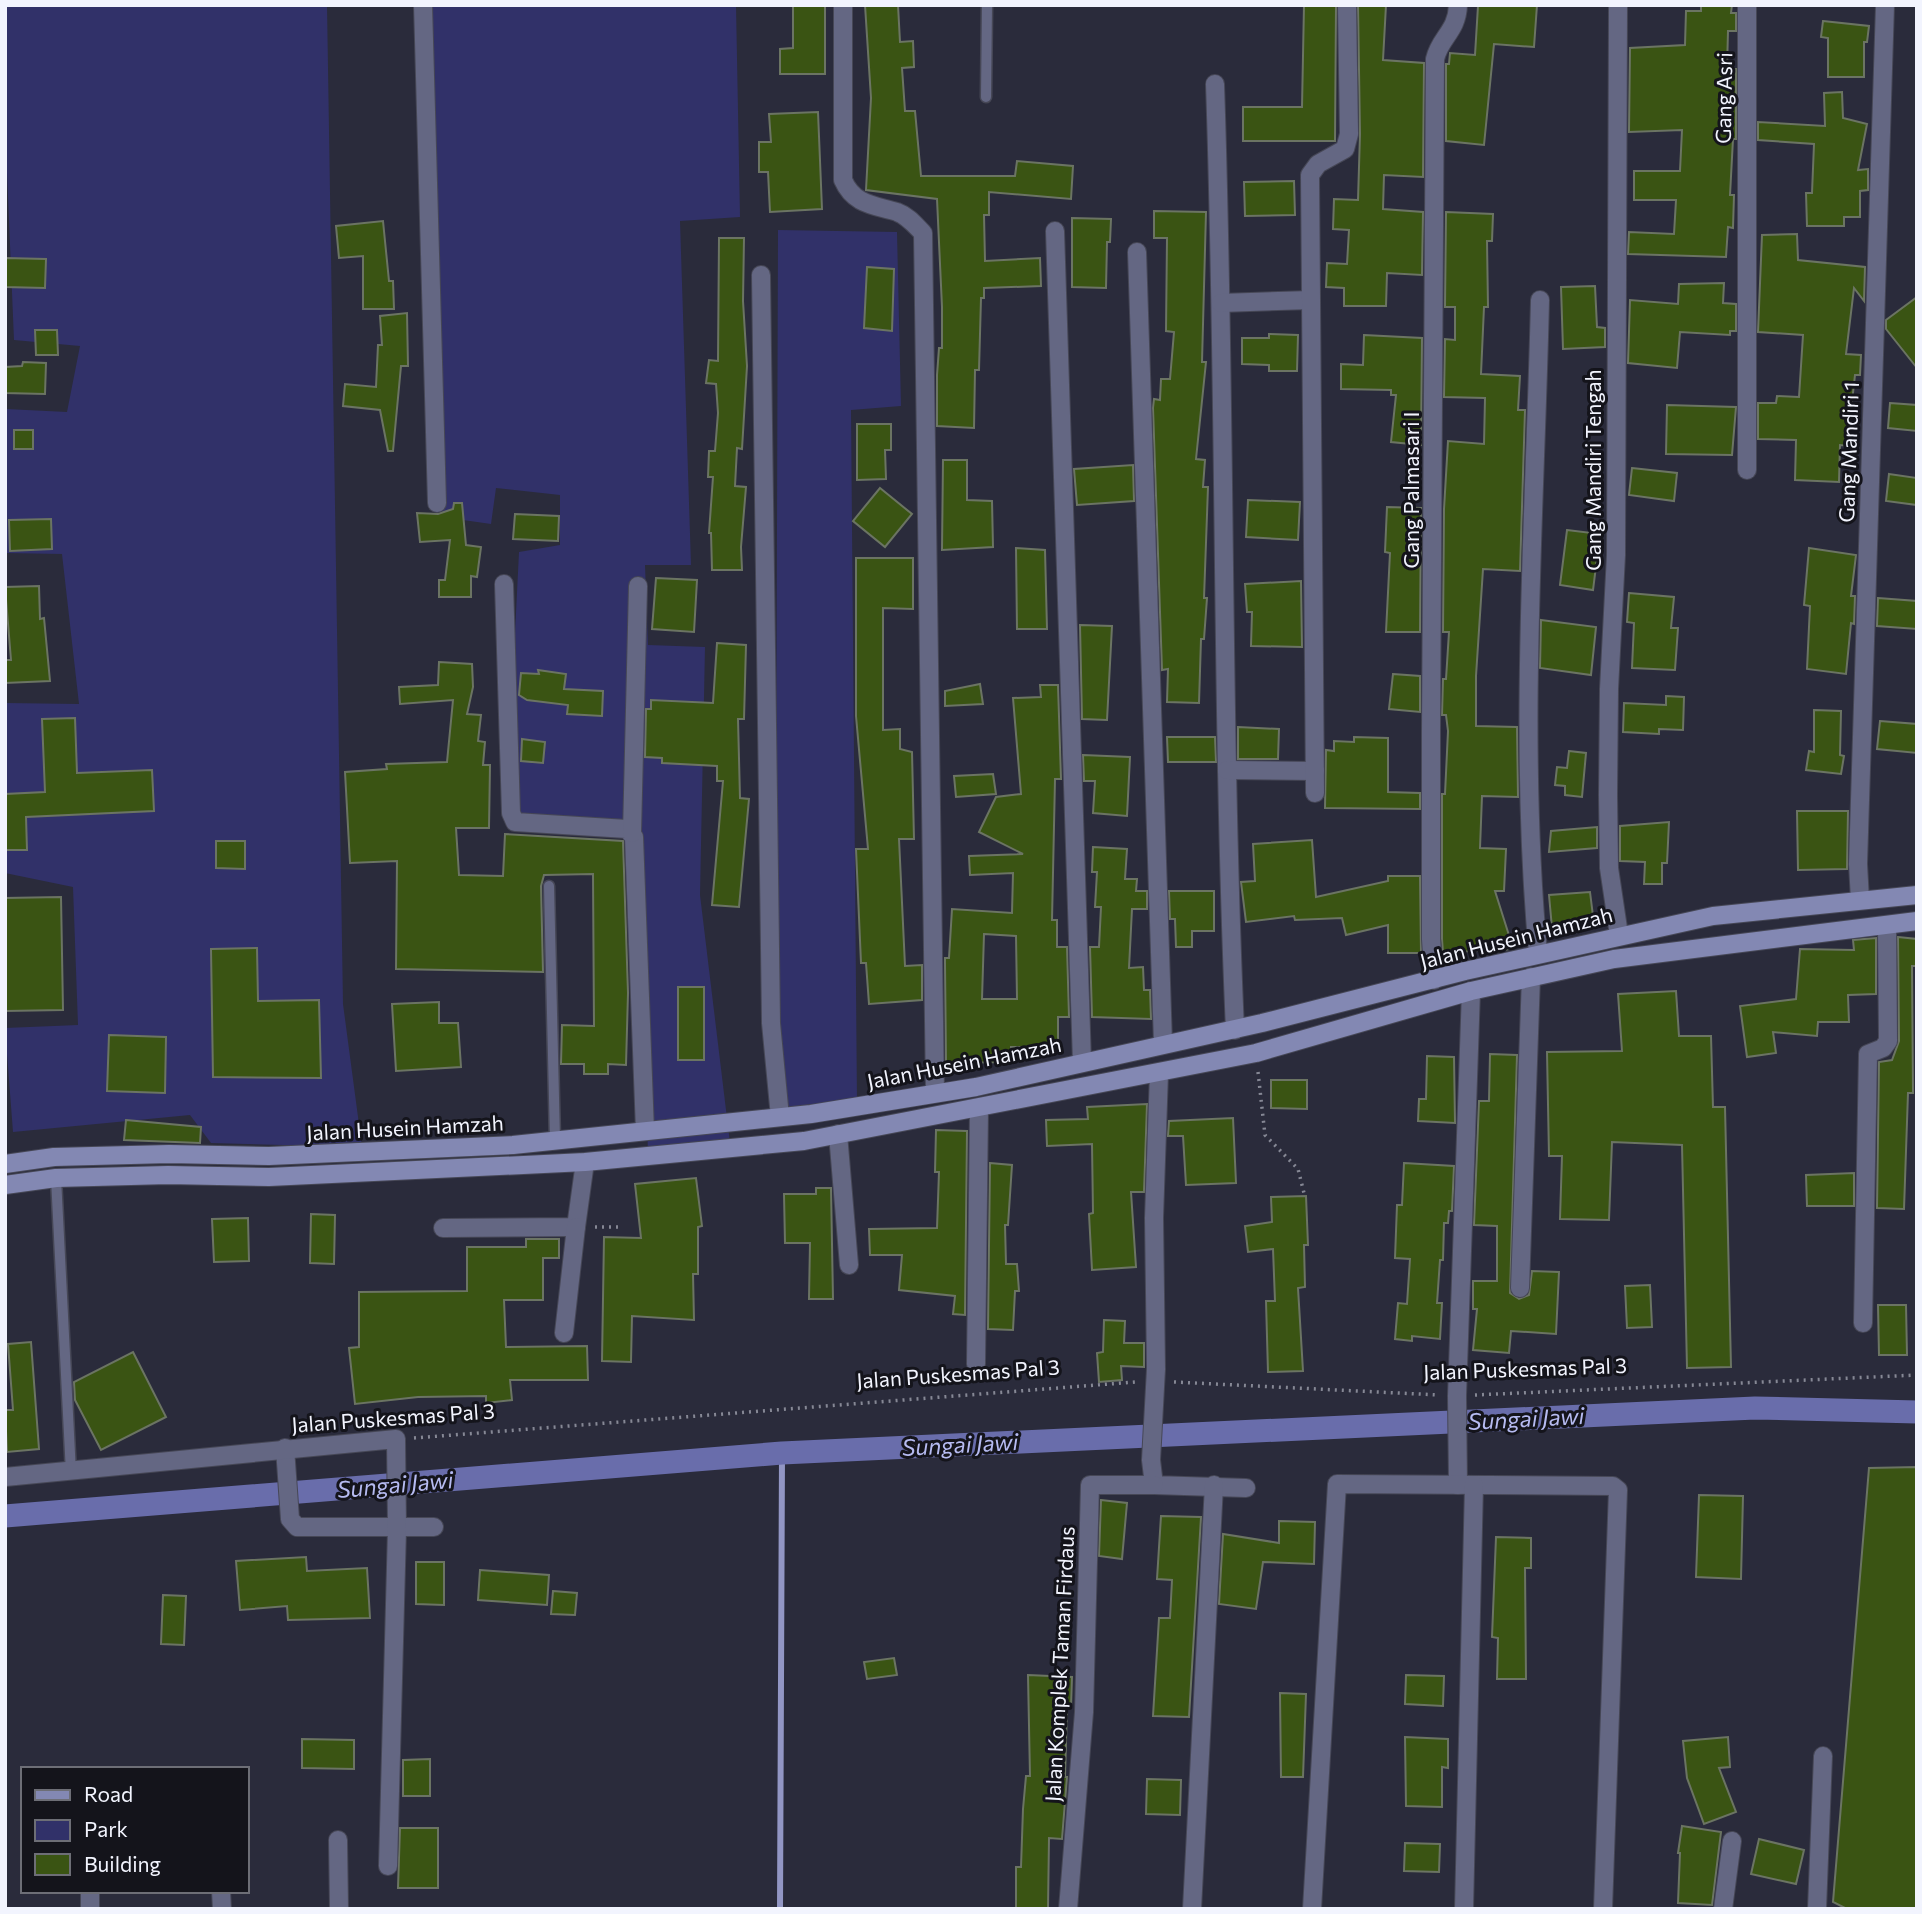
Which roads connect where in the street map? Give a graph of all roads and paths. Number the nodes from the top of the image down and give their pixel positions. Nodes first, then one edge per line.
1 (423, 5) edge
2 (843, 5) edge
3 (987, 5) edge
4 (1347, 5) edge
5 (1458, 5) edge
6 (1618, 5) edge
7 (1747, 5) edge
8 (1885, 5) edge
9 (1215, 84) dead end
10 (986, 97) dead end
11 (1055, 230) dead end
12 (1137, 252) dead end
13 (761, 275) dead end
14 (1311, 300) junction
15 (1540, 300) dead end
16 (1220, 303) junction
17 (1747, 470) dead end
18 (437, 503) dead end
19 (504, 584) dead end
20 (638, 586) dead end
21 (1227, 770) junction
22 (1315, 771) junction
23 (1315, 793) dead end
24 (632, 833) junction
25 (549, 886) dead end
26 (1917, 895) edge
27 (1860, 900) junction
28 (1917, 921) edge
29 (1887, 926) junction
30 (1619, 935) junction
31 (1538, 954) junction
32 (1531, 977) junction
33 (1434, 981) junction
34 (1471, 991) junction
35 (1262, 1023) junction
36 (1235, 1030) junction
37 (1163, 1043) junction
38 (1262, 1051) junction
39 (1082, 1062) junction
40 (1159, 1073) junction
41 (935, 1093) junction
42 (979, 1108) junction
43 (780, 1117) junction
44 (645, 1131) junction
45 (838, 1134) junction
46 (555, 1140) junction
47 (647, 1156) junction
48 (585, 1163) junction
49 (5, 1164) edge
50 (55, 1178) junction
51 (5, 1185) edge
52 (1304, 1193) dead end
53 (576, 1227) junction
54 (621, 1227) dead end
55 (443, 1228) dead end
56 (849, 1265) dead end
57 (1520, 1288) dead end
58 (1863, 1322) dead end
59 (564, 1333) dead end
60 (976, 1364) dead end
61 (1917, 1376) edge
62 (1154, 1381) junction
63 (1457, 1403) junction
64 (396, 1446) junction
65 (286, 1456) junction
66 (71, 1472) junction
67 (5, 1478) edge
68 (1154, 1485) junction
69 (1214, 1485) junction
70 (1466, 1485) junction
71 (1246, 1488) dead end
72 (434, 1527) dead end
73 (397, 1529) junction
74 (1823, 1756) dead end
75 (338, 1840) dead end
76 (1732, 1841) dead end
77 (388, 1866) dead end
78 (339, 1909) edge
79 (1068, 1909) edge
80 (1192, 1909) edge
81 (1312, 1909) edge
82 (1464, 1909) edge
83 (1603, 1909) edge
84 (1723, 1909) edge
85 (1817, 1909) edge

1 - 18 street
2 - 41 street
3 - 10 lane
4 - 14 street
5 - 33 street, Gang Palmasari I
6 - 30 street, Gang Mandiri Tengah
7 - 17 street, Gang Asri
8 - 27 street, Gang Mandiri 1
9 - 16 street
11 - 39 street
12 - 37 street
13 - 43 street
14 - 16 street
14 - 22 street
15 - 31 street
16 - 21 street
19 - 24 street
20 - 24 street
21 - 22 street
21 - 36 street
22 - 23 street
24 - 44 street
25 - 46 lane
26 - 27 street, Jalan Husein Hamzah
27 - 30 street, Jalan Husein Hamzah
28 - 29 street, Jalan Husein Hamzah
29 - 32 street, Jalan Husein Hamzah
29 - 58 street
30 - 31 street, Jalan Husein Hamzah
31 - 33 street, Jalan Husein Hamzah
32 - 34 street, Jalan Husein Hamzah
32 - 57 street
33 - 35 street, Jalan Husein Hamzah
34 - 38 street, Jalan Husein Hamzah
34 - 63 street
35 - 36 street, Jalan Husein Hamzah
35 - 38 street
36 - 37 street, Jalan Husein Hamzah
37 - 39 street, Jalan Husein Hamzah
38 - 40 street, Jalan Husein Hamzah
38 - 52 path
39 - 41 street, Jalan Husein Hamzah
40 - 42 street, Jalan Husein Hamzah
40 - 62 street
41 - 43 street, Jalan Husein Hamzah
42 - 45 street, Jalan Husein Hamzah
42 - 60 street
43 - 44 street, Jalan Husein Hamzah
44 - 46 street, Jalan Husein Hamzah
44 - 47 street
45 - 47 street, Jalan Husein Hamzah
45 - 56 street
46 - 49 street, Jalan Husein Hamzah
47 - 48 street, Jalan Husein Hamzah
48 - 50 street, Jalan Husein Hamzah
48 - 53 street
50 - 51 street, Jalan Husein Hamzah
50 - 66 lane
53 - 54 path
53 - 55 street
53 - 59 street
61 - 63 path, Jalan Puskesmas Pal 3
62 - 63 path, Jalan Puskesmas Pal 3
62 - 64 path, Jalan Puskesmas Pal 3
62 - 68 street
63 - 70 street
64 - 65 street, Jalan Puskesmas Pal 3
64 - 73 street
65 - 66 street, Jalan Puskesmas Pal 3
65 - 73 street
66 - 67 street, Jalan Puskesmas Pal 3
68 - 69 street
68 - 79 street, Jalan Komplek Taman Firdaus
69 - 71 street
69 - 80 street
70 - 81 street
70 - 82 street
70 - 83 street
72 - 73 street
73 - 77 street
74 - 85 street
75 - 78 street
76 - 84 street

